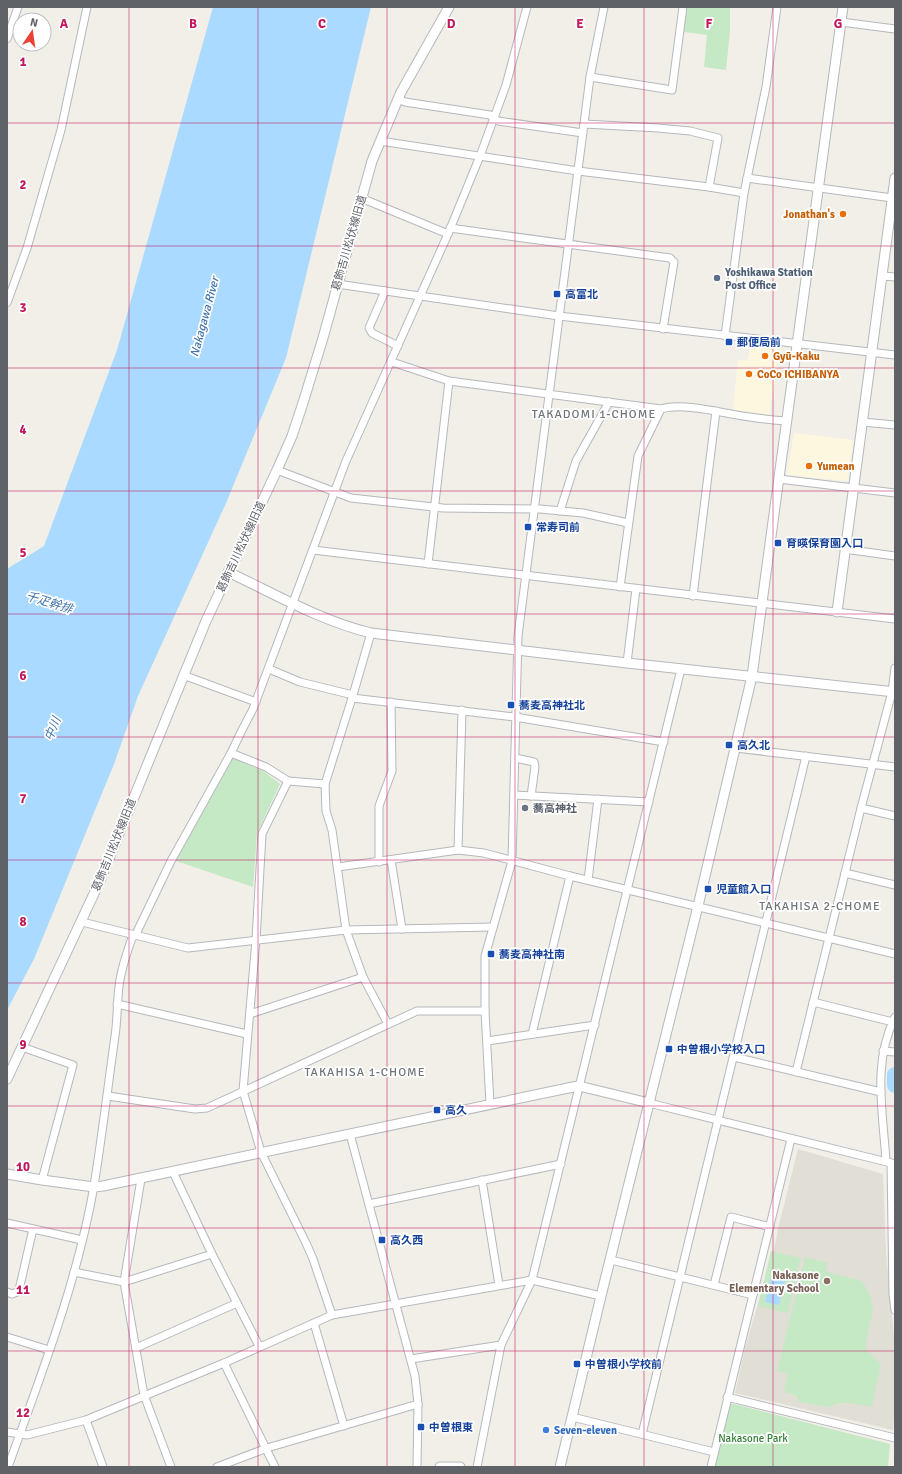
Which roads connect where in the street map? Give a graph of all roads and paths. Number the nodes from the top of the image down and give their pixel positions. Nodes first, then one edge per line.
1 (18, 7) edge
2 (87, 7) edge
3 (449, 7) edge
4 (527, 7) edge
5 (604, 7) edge
6 (683, 7) edge
7 (777, 7) edge
8 (843, 7) edge
9 (841, 22) junction
10 (895, 29) edge
11 (7, 39) edge
12 (590, 77) junction
13 (398, 99) junction
14 (494, 118) junction
15 (584, 124) junction
16 (583, 133) junction
17 (380, 141) junction
18 (480, 156) junction
19 (578, 171) junction
20 (747, 178) junction
21 (895, 178) edge
22 (709, 187) junction
23 (819, 188) junction
24 (744, 193) junction
25 (361, 198) junction
26 (894, 198) edge
27 (449, 231) junction
28 (568, 244) junction
29 (882, 276) junction
30 (895, 277) edge
31 (337, 284) junction
32 (385, 291) junction
33 (420, 297) junction
34 (7, 303) edge
35 (559, 316) junction
36 (663, 329) junction
37 (725, 336) junction
38 (798, 343) junction
39 (398, 346) junction
40 (872, 353) junction
41 (895, 355) edge
42 (392, 362) junction
43 (449, 381) junction
44 (550, 394) junction
45 (609, 402) junction
46 (661, 409) junction
47 (716, 411) junction
48 (787, 421) junction
49 (862, 422) junction
50 (895, 425) edge
51 (277, 470) junction
52 (779, 479) junction
53 (853, 488) junction
54 (334, 492) junction
55 (895, 493) edge
56 (435, 507) junction
57 (534, 508) junction
58 (560, 511) junction
59 (628, 523) junction
60 (313, 550) junction
61 (844, 550) junction
62 (895, 556) edge
63 (428, 564) junction
64 (228, 572) junction
65 (525, 576) junction
66 (620, 587) junction
67 (636, 589) junction
68 (693, 596) junction
69 (294, 603) junction
70 (763, 603) junction
71 (837, 612) junction
72 (895, 619) edge
73 (371, 633) junction
74 (516, 649) junction
75 (627, 663) junction
76 (682, 668) junction
77 (895, 668) edge
78 (269, 669) junction
79 (183, 675) junction
80 (752, 676) junction
81 (893, 692) edge
82 (353, 696) junction
83 (256, 702) junction
84 (391, 702) junction
85 (462, 710) junction
86 (515, 717) junction
87 (664, 742) junction
88 (736, 748) junction
89 (231, 753) junction
90 (806, 756) junction
91 (515, 758) junction
92 (872, 764) junction
93 (895, 767) edge
94 (288, 781) junction
95 (325, 784) junction
96 (514, 795) junction
97 (531, 796) junction
98 (598, 800) junction
99 (649, 802) junction
100 (861, 808) junction
101 (895, 816) edge
102 (458, 850) junction
103 (391, 860) junction
104 (512, 861) junction
105 (379, 862) junction
106 (338, 867) junction
107 (845, 873) junction
108 (570, 876) junction
109 (588, 880) junction
110 (895, 885) edge
111 (628, 889) junction
112 (698, 906) junction
113 (82, 922) junction
114 (767, 923) junction
115 (493, 927) junction
116 (402, 929) junction
117 (346, 930) junction
118 (134, 935) junction
119 (828, 937) junction
120 (256, 940) junction
121 (895, 954) edge
122 (363, 977) junction
123 (812, 1002) junction
124 (117, 1004) junction
125 (486, 1011) junction
126 (250, 1014) junction
127 (894, 1020) edge
128 (388, 1024) junction
129 (595, 1025) junction
130 (247, 1034) junction
131 (532, 1034) junction
132 (487, 1041) junction
133 (22, 1048) junction
134 (883, 1051) junction
135 (895, 1052) edge
136 (734, 1057) junction
137 (796, 1072) junction
138 (7, 1079) edge
139 (579, 1086) junction
140 (243, 1091) junction
141 (881, 1092) junction
142 (108, 1096) junction
143 (649, 1103) junction
144 (490, 1104) junction
145 (718, 1121) junction
146 (350, 1134) junction
147 (791, 1139) junction
148 (261, 1152) junction
149 (891, 1162) edge
150 (561, 1164) junction
151 (173, 1172) junction
152 (7, 1174) edge
153 (141, 1179) junction
154 (42, 1180) junction
155 (482, 1180) junction
156 (94, 1187) junction
157 (369, 1204) junction
158 (7, 1223) edge
159 (770, 1227) junction
160 (33, 1229) junction
161 (82, 1240) junction
162 (212, 1254) junction
163 (611, 1260) junction
164 (74, 1272) junction
165 (680, 1277) junction
166 (532, 1280) junction
167 (124, 1282) junction
168 (500, 1285) junction
169 (714, 1285) junction
170 (7, 1292) edge
171 (753, 1295) junction
172 (601, 1296) junction
173 (237, 1303) junction
174 (395, 1303) junction
175 (895, 1310) edge
176 (332, 1315) junction
177 (314, 1323) junction
178 (7, 1337) edge
179 (502, 1345) junction
180 (259, 1346) junction
181 (136, 1348) junction
182 (49, 1350) junction
183 (411, 1359) junction
184 (224, 1363) junction
185 (144, 1395) junction
186 (727, 1397) junction
187 (418, 1404) junction
188 (572, 1417) junction
189 (86, 1420) junction
190 (344, 1426) junction
191 (7, 1432) edge
192 (20, 1434) junction
193 (642, 1434) junction
194 (895, 1438) edge
195 (267, 1448) junction
196 (714, 1452) junction
197 (8, 1467) edge
198 (103, 1467) edge
199 (171, 1467) edge
200 (217, 1467) edge
201 (275, 1467) edge
202 (417, 1467) edge
203 (440, 1467) edge
204 (460, 1467) edge
205 (477, 1467) edge
206 (560, 1467) edge
207 (710, 1467) edge

1 - 11 street
2 - 34 street
3 - 13 street, 葛飾吉川松伏線旧道
4 - 14 street
5 - 12 street
6 - 12 street
7 - 20 street
8 - 9 street
9 - 10 street
9 - 23 street
12 - 15 street
13 - 14 street
13 - 17 street, 葛飾吉川松伏線旧道
14 - 16 street
14 - 18 street
15 - 16 street
15 - 22 street
16 - 19 street
17 - 18 street
17 - 25 street, 葛飾吉川松伏線旧道
18 - 19 street
18 - 27 street
19 - 22 street
19 - 28 street
20 - 23 street
20 - 24 street
21 - 26 street
22 - 24 street
23 - 26 street
23 - 38 street
24 - 37 street
25 - 27 street
25 - 31 street, 葛飾吉川松伏線旧道
26 - 29 street
27 - 28 street
27 - 33 street
28 - 35 street
28 - 36 street
29 - 30 street
29 - 40 street
31 - 32 street
31 - 51 street, 葛飾吉川松伏線旧道
32 - 33 street
32 - 39 street
33 - 35 street
33 - 39 street
35 - 36 street
35 - 44 street
36 - 37 street
37 - 38 street
38 - 40 street
38 - 48 street
39 - 42 street
40 - 41 street
40 - 49 street
42 - 43 street
42 - 54 street
43 - 44 street
43 - 56 street
44 - 45 street
44 - 57 street
45 - 46 street
45 - 58 street
46 - 47 street
46 - 59 street
47 - 48 street
47 - 68 street
48 - 52 street
49 - 50 street
49 - 53 street
51 - 54 street
51 - 64 street, 葛飾吉川松伏線旧道
52 - 53 street
52 - 70 street
53 - 55 street
53 - 61 street
54 - 56 street
54 - 60 street
56 - 57 street
56 - 63 street
57 - 58 street
57 - 65 street
58 - 59 street
59 - 66 street
60 - 63 street
60 - 69 street
61 - 62 street
61 - 71 street
63 - 65 street
64 - 69 street
64 - 79 street, 葛飾吉川松伏線旧道
65 - 66 street
65 - 74 street
66 - 67 street
67 - 68 street
67 - 75 street
68 - 70 street
69 - 73 street
69 - 78 street
70 - 71 street
70 - 80 street
71 - 72 street
73 - 74 street
73 - 82 street
74 - 75 street
74 - 86 street
75 - 76 street
76 - 80 street
76 - 87 street
77 - 81 street
78 - 82 street
78 - 83 street
79 - 83 street
79 - 113 street, 葛飾吉川松伏線旧道
80 - 81 street
80 - 88 street
81 - 92 street
82 - 84 street
82 - 95 street
83 - 89 street
84 - 85 street
84 - 105 street
85 - 86 street
85 - 102 street
86 - 87 street
86 - 91 street
87 - 99 street
88 - 90 street
88 - 112 street
89 - 94 street
89 - 118 street
90 - 92 street
90 - 114 street
91 - 96 street
91 - 97 street
92 - 93 street
92 - 100 street
94 - 95 street
94 - 120 street
95 - 106 street
96 - 97 street
96 - 104 street
97 - 98 street
98 - 99 street
98 - 109 street
99 - 111 street
100 - 101 street
100 - 107 street
102 - 103 street
102 - 104 street
103 - 105 street
103 - 116 street
104 - 108 street
104 - 115 street
105 - 106 street
106 - 117 street
107 - 110 street
107 - 119 street
108 - 109 street
108 - 131 street
109 - 111 street
111 - 112 street
111 - 129 street
112 - 114 street
112 - 143 street
113 - 118 street
113 - 133 street, 葛飾吉川松伏線旧道
114 - 119 street
114 - 136 street
115 - 116 street
115 - 125 street
116 - 117 street
117 - 120 street
117 - 122 street
118 - 120 street
118 - 124 street
119 - 121 street
119 - 123 street
120 - 126 street
122 - 126 street
122 - 128 street
123 - 127 street
123 - 137 street
124 - 130 street
124 - 142 street
125 - 128 street
125 - 132 street
126 - 130 street
127 - 134 street
128 - 140 street
129 - 131 street
129 - 139 street
130 - 140 street
131 - 132 street
132 - 144 street
133 - 138 street, 葛飾吉川松伏線旧道
133 - 154 street
134 - 135 street
134 - 141 street
136 - 137 street
136 - 145 street
137 - 141 street
139 - 143 street
139 - 144 street
139 - 150 street
140 - 142 street
140 - 148 street
141 - 149 street
142 - 156 street
143 - 145 street
143 - 163 street
144 - 146 street
145 - 147 street
145 - 165 street
146 - 148 street
146 - 157 street
147 - 149 street
147 - 159 street
148 - 151 street
148 - 176 street
149 - 175 street
150 - 155 street
150 - 166 street
151 - 153 street
151 - 162 street
152 - 154 street
153 - 156 street
153 - 167 street
154 - 156 street
155 - 157 street
155 - 168 street
156 - 161 street
157 - 174 street
158 - 160 street
159 - 169 street
159 - 171 street
160 - 161 street
160 - 170 street
161 - 164 street
162 - 167 street
162 - 173 street
163 - 165 street
163 - 172 street
164 - 167 street
164 - 182 street
165 - 169 street
165 - 193 street
166 - 168 street
166 - 172 street
166 - 179 street
167 - 181 street
168 - 174 street
169 - 171 street
171 - 186 street
172 - 188 street
173 - 180 street
173 - 181 street
174 - 176 street
174 - 183 street
176 - 177 street
177 - 180 street
177 - 190 street
178 - 182 street
179 - 183 street
179 - 205 street
180 - 184 street
181 - 185 street
182 - 192 street
183 - 187 street
184 - 185 street
184 - 195 street
185 - 189 street
185 - 199 street
186 - 194 street
186 - 196 street
187 - 190 street
187 - 202 street
188 - 193 street
188 - 206 street
189 - 192 street
189 - 198 street
190 - 195 street
191 - 192 street
192 - 197 street
193 - 196 street
195 - 200 street
195 - 201 street
196 - 207 street
203 - 204 street

